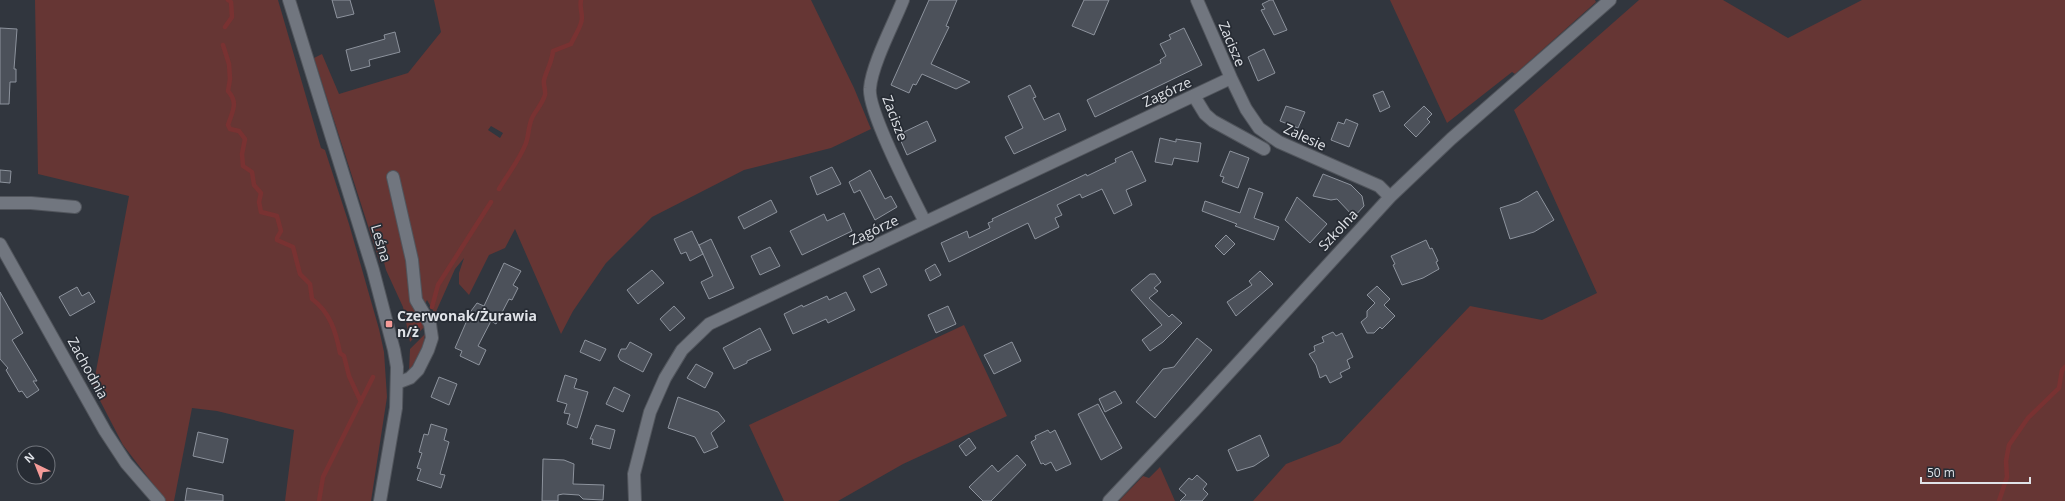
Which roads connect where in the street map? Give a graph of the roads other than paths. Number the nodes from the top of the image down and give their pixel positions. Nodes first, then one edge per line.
1 (289, 0) edge
2 (903, 0) edge
3 (1197, 0) edge
4 (1610, 0) edge
5 (1231, 78) junction
6 (1194, 96) junction
7 (1264, 149) dead end
8 (393, 177) dead end
9 (1390, 197) junction
10 (0, 204) edge
11 (75, 207) dead end
12 (925, 222) junction
13 (0, 244) edge
14 (397, 383) junction
15 (159, 501) edge
16 (380, 501) edge
17 (635, 501) edge
18 (1109, 501) edge

1 - 14 street, Leśna
2 - 12 street, Zacisze
3 - 5 street, Zacisze
4 - 9 street, Szkolna
5 - 6 street, Zagórze
5 - 9 street, Zalesie
6 - 7 street
6 - 12 street, Zagórze
8 - 14 street
9 - 18 street, Szkolna
10 - 11 street
12 - 17 street, Zagórze
13 - 15 street, Zachodnia
14 - 16 street, Leśna

